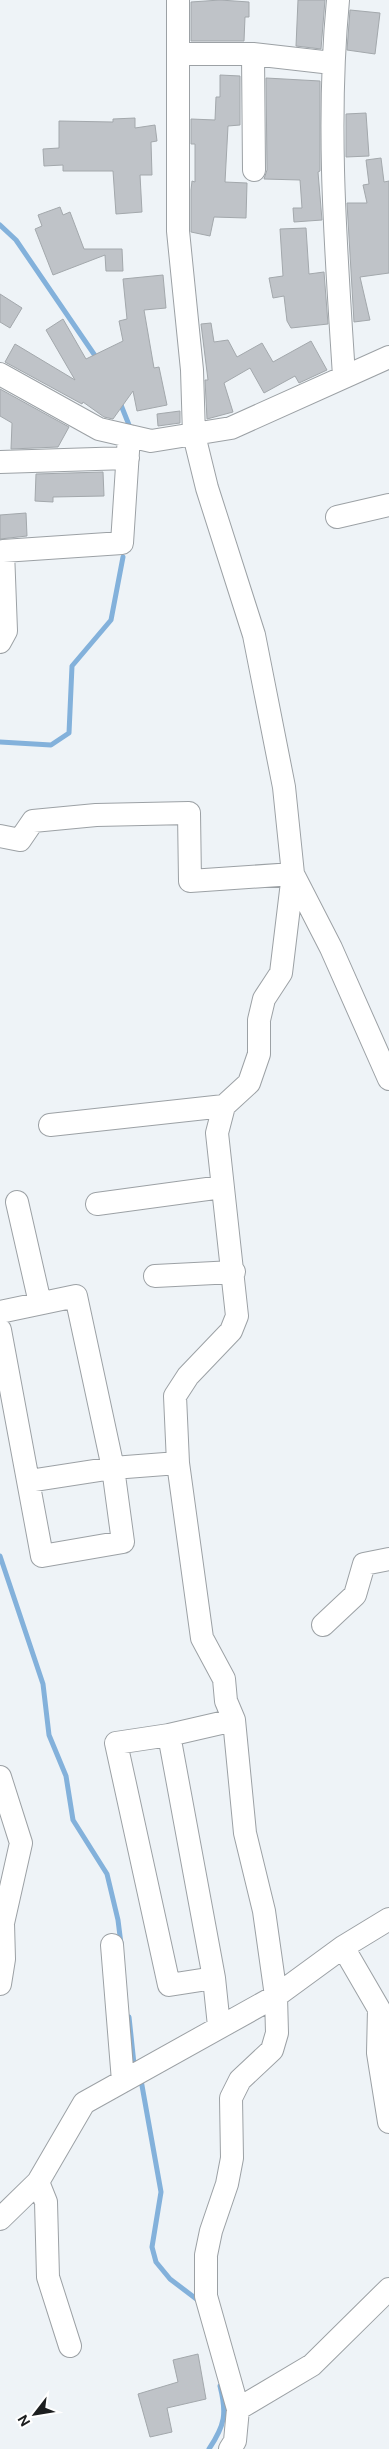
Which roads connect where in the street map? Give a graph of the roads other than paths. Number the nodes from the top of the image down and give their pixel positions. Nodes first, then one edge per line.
1 (178, 0) edge
2 (338, 0) edge
3 (178, 54) junction
4 (253, 54) junction
5 (332, 63) junction
6 (254, 170) dead end
7 (389, 357) edge
8 (0, 374) edge
9 (344, 376) junction
10 (194, 435) junction
11 (128, 447) junction
12 (0, 462) edge
13 (389, 505) edge
14 (337, 517) dead end
15 (0, 642) edge
16 (0, 836) edge
17 (293, 874) junction
18 (389, 1079) edge
19 (224, 1106) junction
20 (50, 1125) dead end
21 (222, 1187) junction
22 (17, 1202) dead end
23 (97, 1204) dead end
24 (234, 1272) junction
25 (155, 1276) dead end
26 (40, 1303) junction
27 (0, 1312) edge
28 (0, 1330) edge
29 (178, 1463) junction
30 (113, 1468) junction
31 (29, 1481) junction
32 (389, 1559) edge
33 (323, 1624) dead end
34 (234, 1720) junction
35 (169, 1735) junction
36 (0, 1777) edge
37 (389, 1919) edge
38 (112, 1945) dead end
39 (343, 1947) junction
40 (214, 1978) junction
41 (0, 1984) edge
42 (276, 1996) junction
43 (219, 2026) junction
44 (123, 2081) junction
45 (389, 2122) edge
46 (38, 2182) junction
47 (0, 2218) edge
48 (389, 2289) edge
49 (70, 2346) dead end
50 (238, 2409) junction
51 (230, 2449) edge

1 - 3 street
2 - 5 street
3 - 4 street
3 - 10 street
4 - 5 street
4 - 6 street
5 - 9 street
7 - 9 street
8 - 11 street
9 - 10 street
10 - 11 street
10 - 17 street
11 - 12 street
11 - 15 street
13 - 14 street
16 - 17 street
17 - 18 street
17 - 19 street
19 - 20 street
19 - 21 street
21 - 23 street
21 - 24 street
22 - 26 street
24 - 25 street
24 - 29 street
26 - 27 street
26 - 30 street
28 - 31 street
29 - 30 street
29 - 34 street
30 - 31 street
30 - 31 street
32 - 33 street
34 - 35 street
34 - 42 street
35 - 40 street
35 - 40 street
36 - 41 street
37 - 39 street
38 - 44 street
39 - 42 street
39 - 45 street
40 - 43 street
42 - 43 street
42 - 50 street
43 - 44 street
44 - 46 street
46 - 47 street
46 - 49 street
48 - 50 street
50 - 51 street

